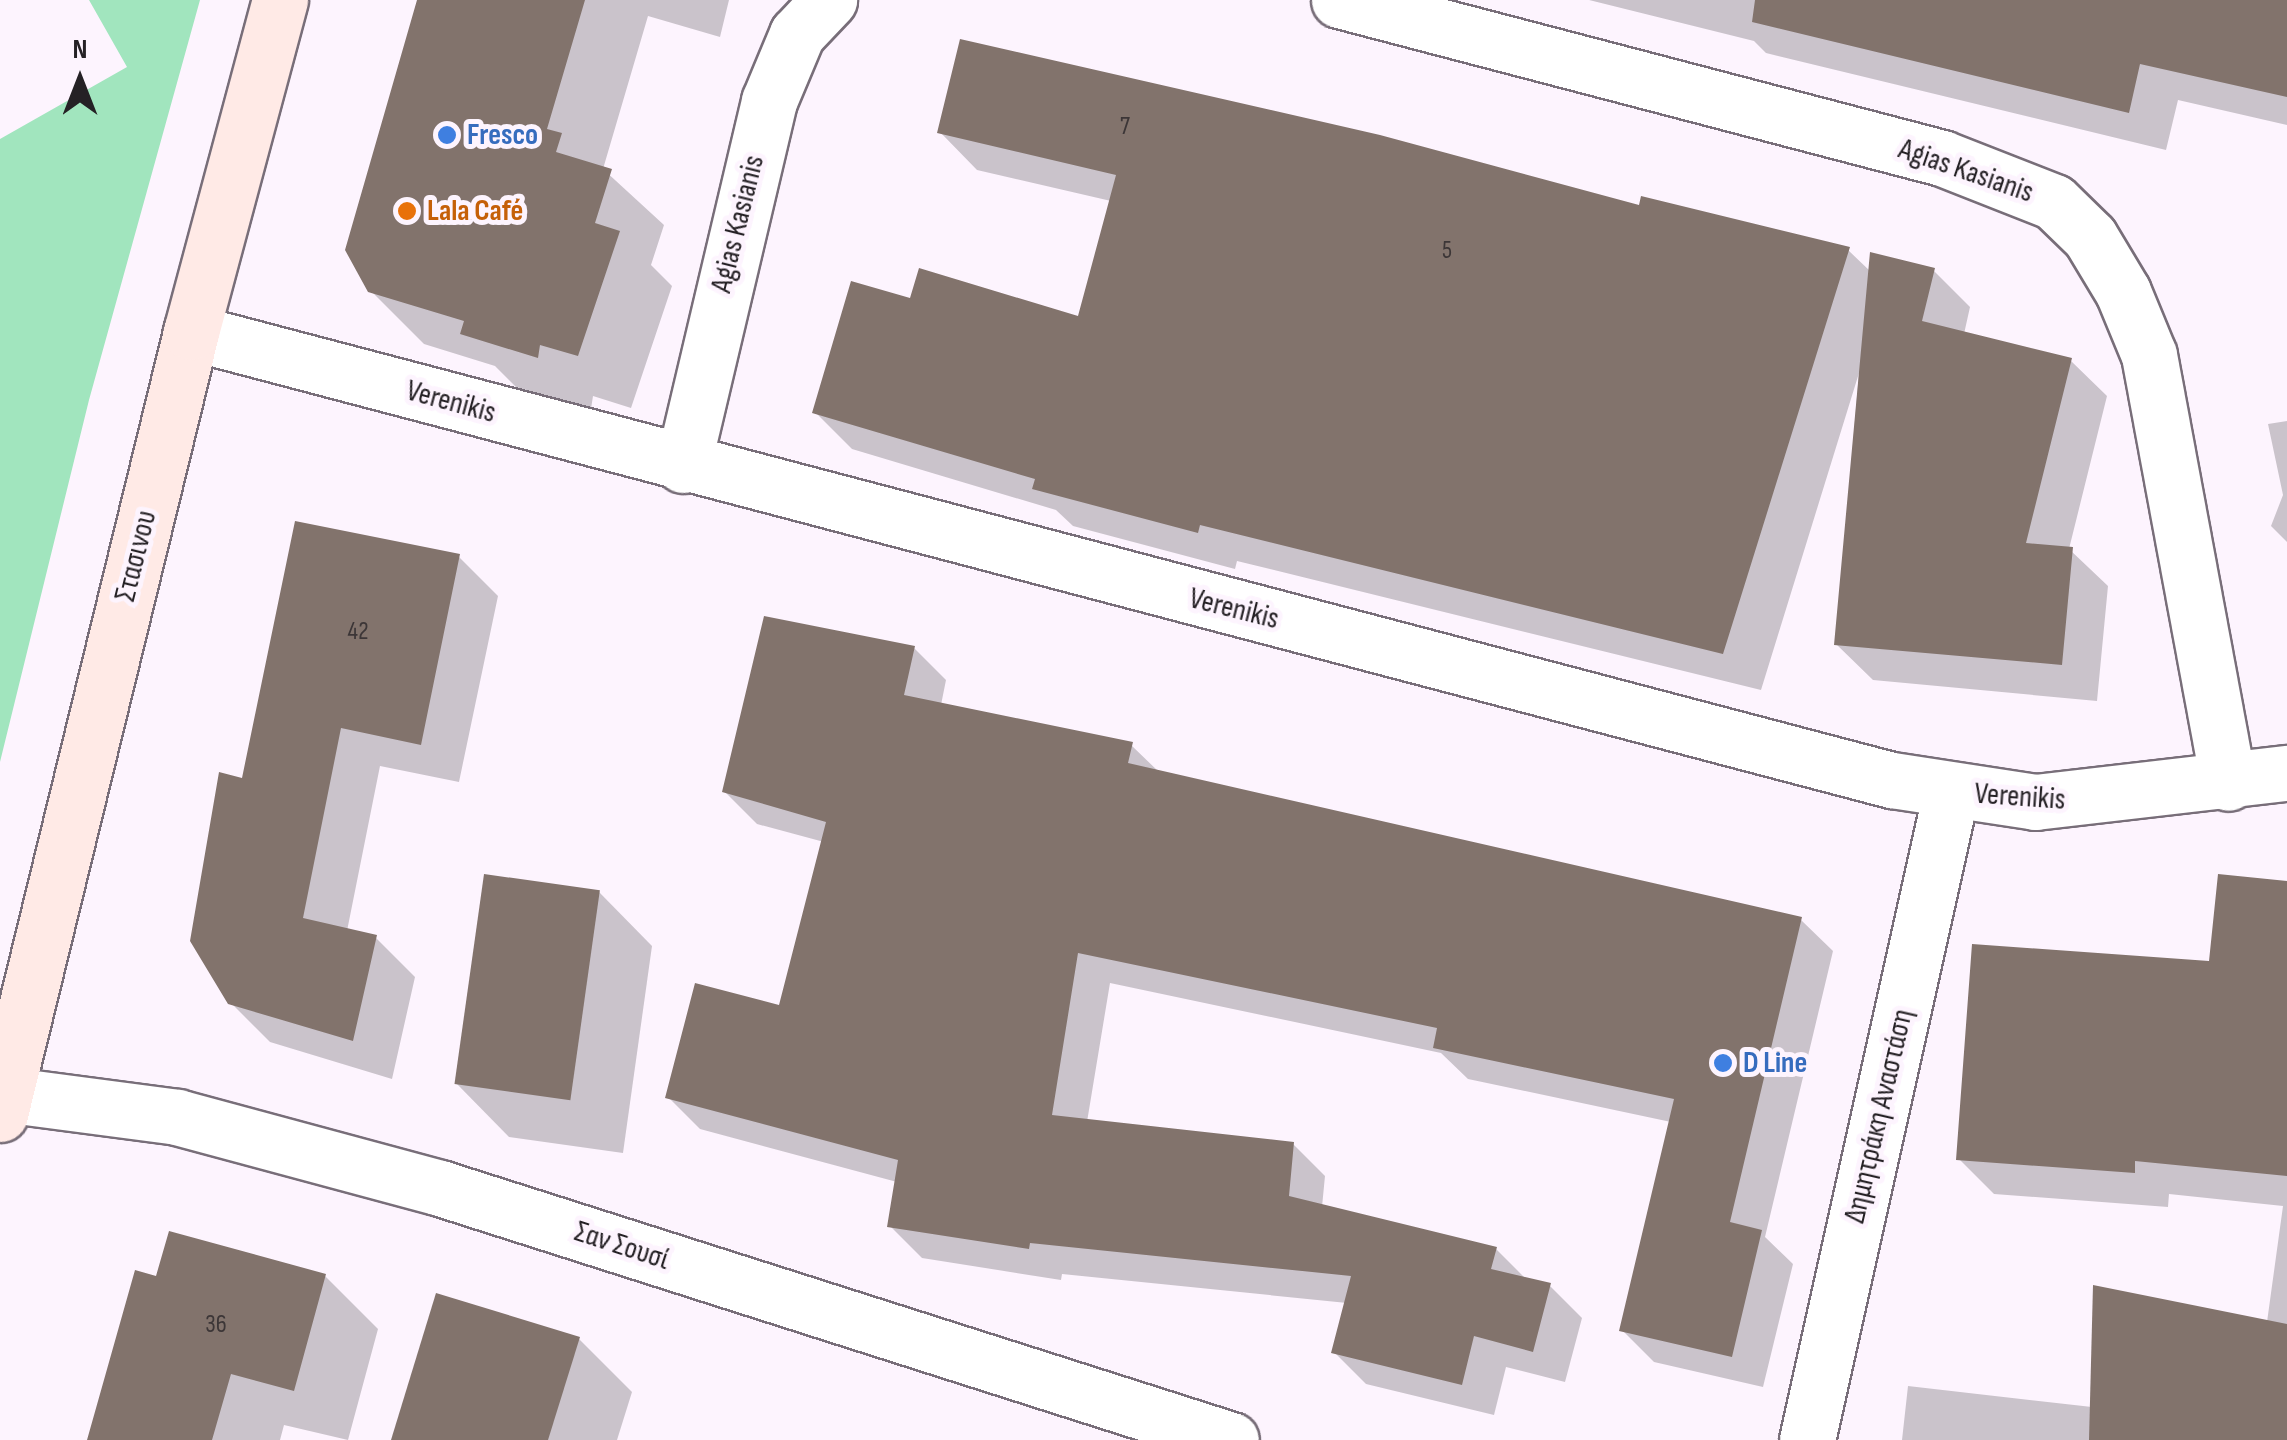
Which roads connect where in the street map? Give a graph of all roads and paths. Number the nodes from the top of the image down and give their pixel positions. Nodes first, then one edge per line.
1 (280, 0) edge
2 (829, 0) edge
3 (1339, 0) edge
4 (191, 332) junction
5 (683, 465) junction
6 (2287, 773) edge
7 (2228, 782) junction
8 (1951, 792) junction
9 (1, 1101) edge
10 (1231, 1440) edge
11 (1807, 1440) edge

1 - 4 street, Στασινου
2 - 5 street, Agias Kasianis
3 - 7 street, Agias Kasianis
4 - 5 street, Verenikis
4 - 9 street, Στασινου
5 - 8 street, Verenikis
6 - 7 street, Verenikis
7 - 8 street, Verenikis
8 - 11 street, Δημητράκη Αναστάση
9 - 10 street, Σαν Σουσί

